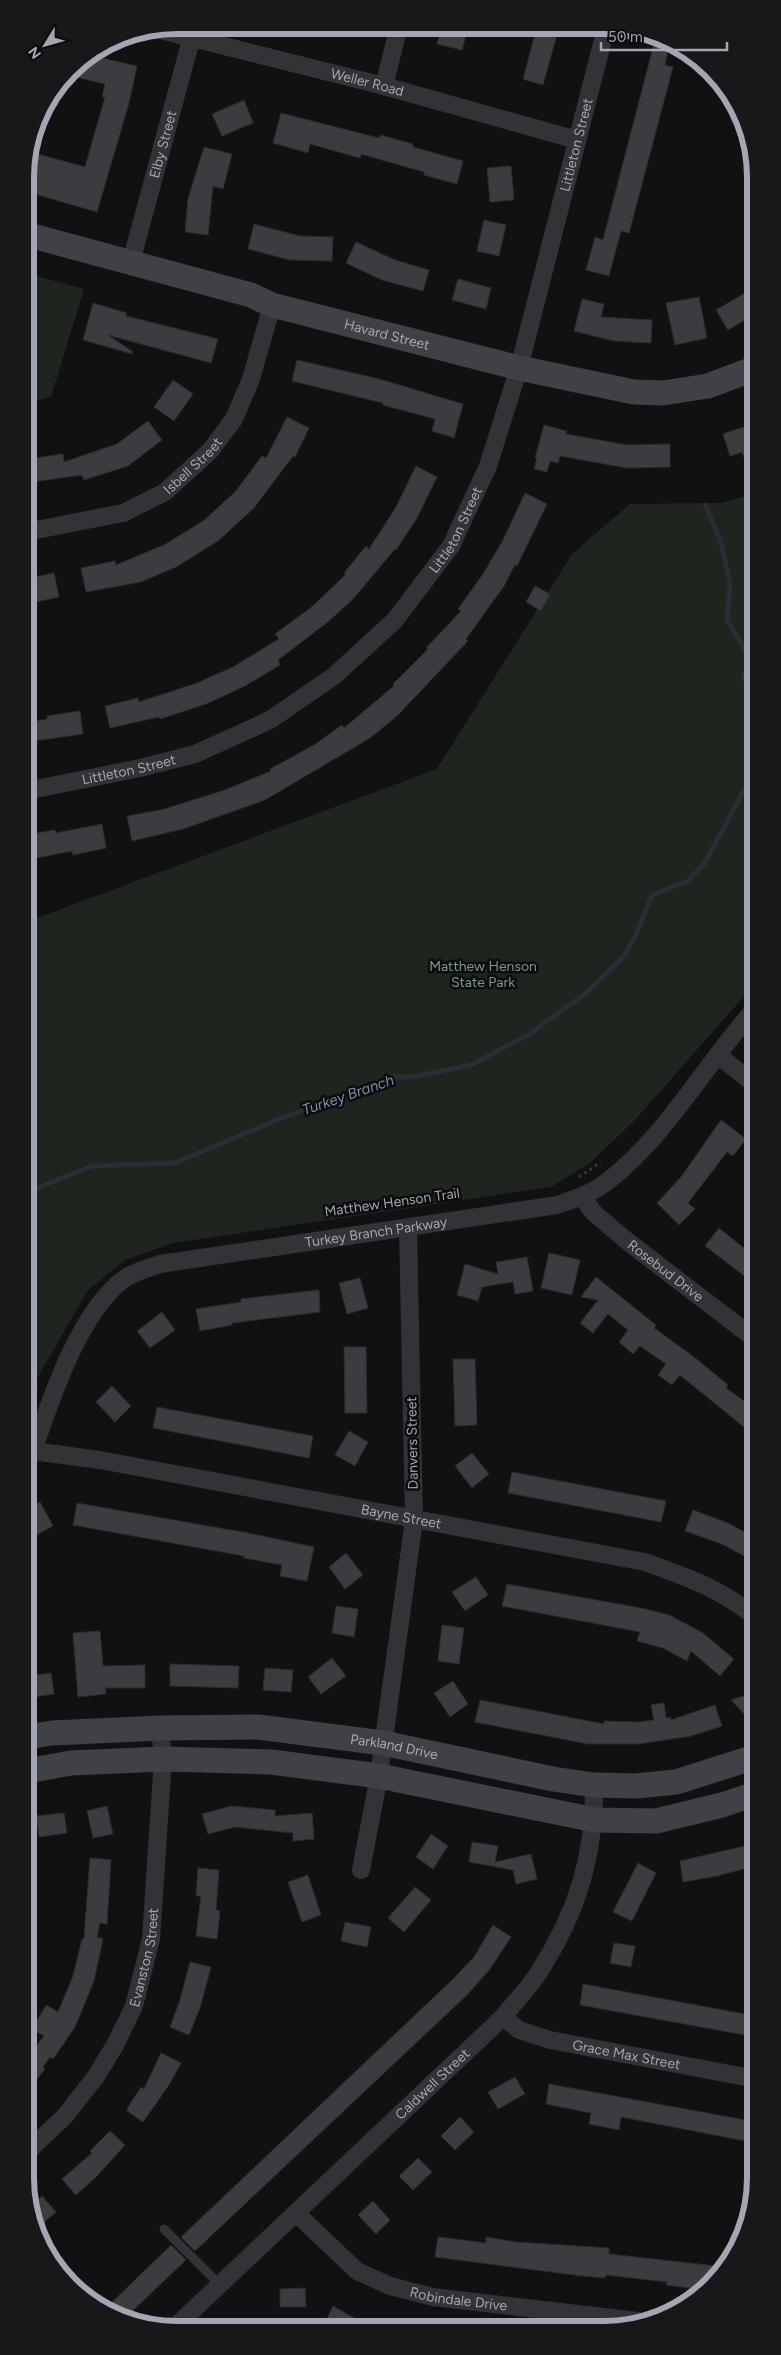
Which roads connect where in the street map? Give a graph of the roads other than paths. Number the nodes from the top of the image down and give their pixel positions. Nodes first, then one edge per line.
1 (192, 34) edge
2 (200, 34) edge
3 (397, 34) edge
4 (604, 34) edge
5 (384, 86) junction
6 (577, 140) junction
7 (34, 236) edge
8 (131, 262) junction
9 (272, 305) junction
10 (519, 368) junction
11 (747, 371) edge
12 (34, 530) edge
13 (34, 790) edge
14 (747, 1006) edge
15 (718, 1055) junction
16 (747, 1078) edge
17 (582, 1197) junction
18 (408, 1228) junction
19 (747, 1333) edge
20 (34, 1444) edge
21 (34, 1455) edge
22 (414, 1520) junction
23 (747, 1611) edge
24 (160, 1728) junction
25 (34, 1736) edge
26 (383, 1743) junction
27 (163, 1759) junction
28 (747, 1759) edge
29 (34, 1770) edge
30 (379, 1776) junction
31 (594, 1785) junction
32 (747, 1797) edge
33 (595, 1820) junction
34 (361, 1870) dead end
35 (503, 2017) junction
36 (747, 2076) edge
37 (34, 2145) edge
38 (297, 2214) junction
39 (164, 2228) dead end
40 (220, 2285) junction
41 (627, 2320) edge
42 (181, 2321) edge

1 - 8 street, Elby Street
2 - 5 street, Weller Road
3 - 5 street
4 - 6 street, Littleton Street
5 - 6 street, Weller Road
6 - 10 street, Littleton Street
7 - 8 street, Havard Street
8 - 9 street, Havard Street
9 - 10 street, Havard Street
9 - 12 street, Isbell Street
10 - 11 street, Havard Street
10 - 13 street, Littleton Street
14 - 15 street, Turkey Branch Parkway
15 - 16 street
15 - 17 street, Turkey Branch Parkway
17 - 18 street, Turkey Branch Parkway
17 - 19 street, Rosebud Drive
18 - 20 street, Turkey Branch Parkway
18 - 22 street, Danvers Street
21 - 22 street, Bayne Street
22 - 23 street, Bayne Street
22 - 26 street, Danvers Street
24 - 25 street, Parkland Drive
24 - 26 street, Parkland Drive
24 - 27 street, Evanston Street
26 - 30 street, Danvers Street
26 - 31 street, Parkland Drive
27 - 29 street
27 - 30 street
27 - 37 street, Evanston Street
28 - 31 street, Parkland Drive
30 - 33 street
30 - 34 street, Danvers Street
31 - 33 street, Caldwell Street
32 - 33 street
33 - 35 street, Caldwell Street
35 - 36 street, Grace Max Street
35 - 38 street, Caldwell Street
38 - 40 street, Caldwell Street
38 - 41 street, Robindale Drive
39 - 40 lane
40 - 42 street, Caldwell Street

